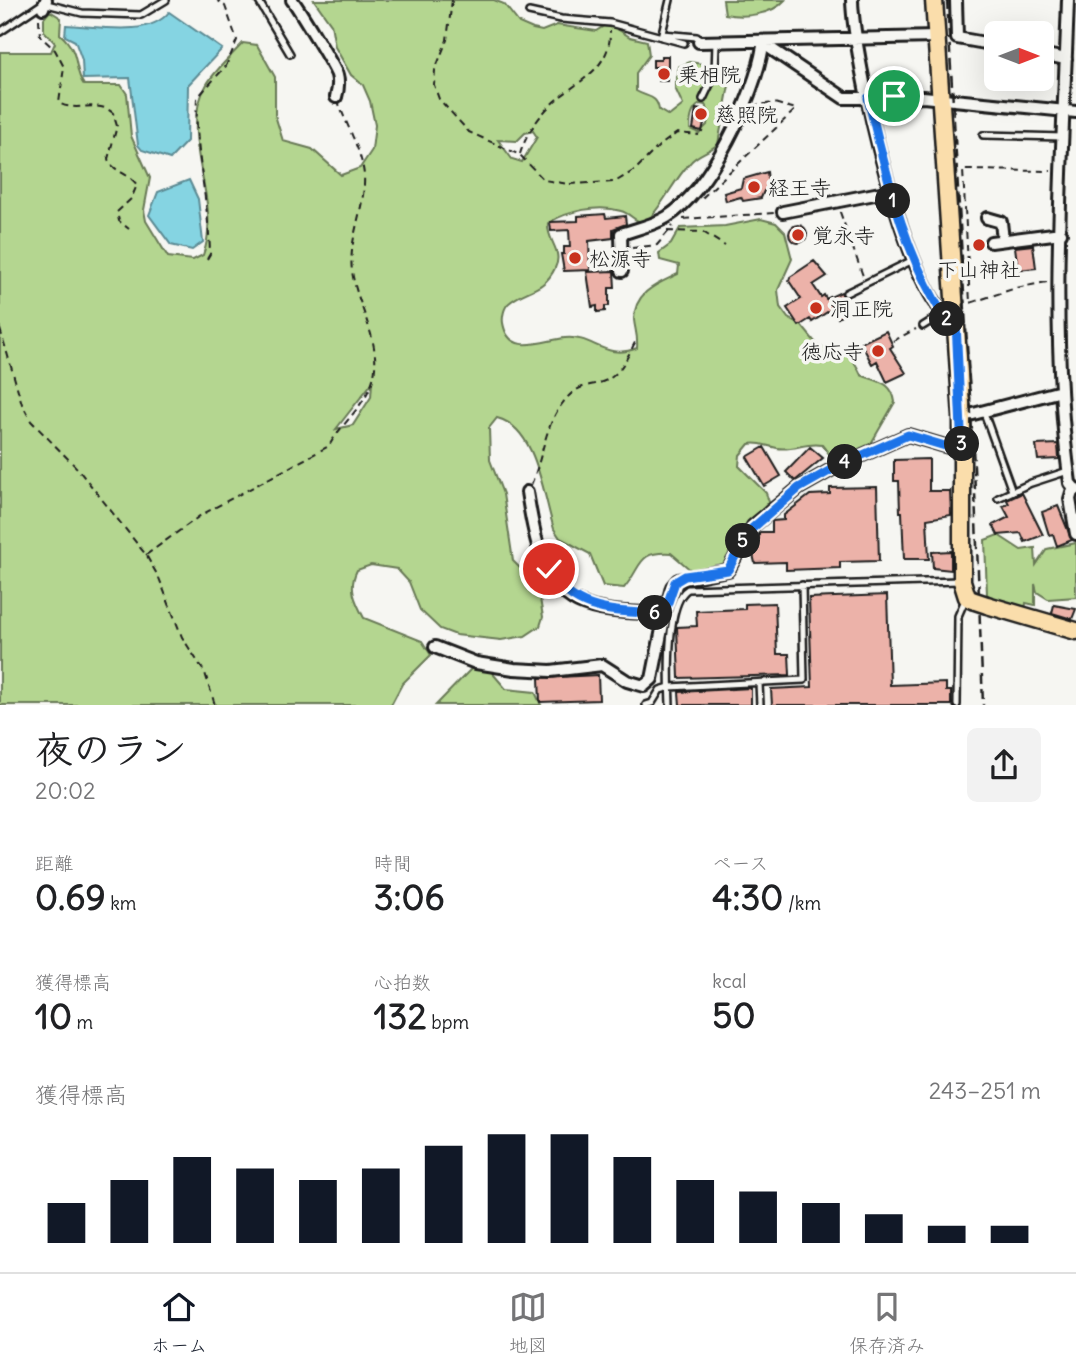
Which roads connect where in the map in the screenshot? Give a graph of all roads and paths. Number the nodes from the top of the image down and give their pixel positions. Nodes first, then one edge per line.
1 (166, 0) edge
2 (217, 0) edge
3 (258, 0) edge
4 (292, 0) edge
5 (452, 0) edge
6 (670, 0) edge
7 (852, 0) edge
8 (934, 0) edge
9 (956, 0) edge
10 (1068, 0) edge
11 (44, 4) edge
12 (529, 12) dead end
13 (610, 23) junction
14 (0, 32) edge
15 (662, 36) junction
16 (937, 37) junction
17 (855, 39) junction
18 (699, 42) joint
19 (716, 42) junction
20 (684, 43) dead end
21 (984, 43) edge
22 (762, 44) junction
23 (289, 54) dead end
24 (1054, 57) edge
25 (1066, 59) junction
26 (336, 97) joint
27 (868, 98) junction
28 (941, 98) junction
29 (703, 99) dead end
30 (752, 108) dead end
31 (1064, 111) junction
32 (1076, 112) edge
33 (699, 135) dead end
34 (983, 135) dead end
35 (1063, 137) junction
36 (520, 155) junction
37 (1063, 171) junction
38 (890, 191) junction
39 (700, 200) dead end
40 (837, 205) dead end
41 (690, 209) dead end
42 (783, 212) joint
43 (986, 218) dead end
44 (673, 225) dead end
45 (130, 229) dead end
46 (666, 231) junction
47 (1061, 233) junction
48 (1003, 240) junction
49 (991, 242) dead end
50 (725, 246) dead end
51 (621, 249) junction
52 (207, 259) dead end
53 (913, 260) junction
54 (622, 271) dead end
55 (1060, 279) junction
56 (866, 283) junction
57 (846, 293) joint
58 (828, 300) dead end
59 (949, 318) junction
60 (923, 326) joint
61 (0, 329) edge
62 (637, 339) dead end
63 (893, 341) dead end
64 (1061, 391) junction
65 (983, 410) junction
66 (962, 417) junction
67 (1064, 431) junction
68 (1076, 432) edge
69 (962, 451) junction
70 (1068, 471) junction
71 (1074, 489) edge
72 (1012, 491) junction
73 (527, 492) joint
74 (998, 498) dead end
75 (1076, 534) edge
76 (146, 555) junction
77 (962, 580) junction
78 (802, 585) junction
79 (975, 600) junction
80 (664, 614) junction
81 (1076, 631) edge
82 (435, 647) dead end
83 (759, 683) junction
84 (670, 687) junction
85 (215, 705) edge
86 (646, 705) edge
87 (670, 705) edge
88 (760, 705) edge
89 (957, 705) edge

1 - 11 lane
2 - 52 path
3 - 23 lane
4 - 26 street
5 - 36 path
6 - 15 lane
7 - 17 street
8 - 16 main road
9 - 21 street
10 - 25 street
11 - 14 lane
11 - 45 path
12 - 13 lane
13 - 15 lane
13 - 36 path
15 - 18 lane
15 - 20 lane
16 - 17 street
16 - 28 main road
17 - 22 street
17 - 27 street
18 - 19 street
19 - 22 street
19 - 29 lane
22 - 27 street
22 - 51 street
24 - 25 street
25 - 31 street
26 - 76 path
27 - 28 street
27 - 38 street
28 - 31 street
28 - 59 main road
30 - 39 path
31 - 32 street
31 - 35 street
33 - 36 path
34 - 35 lane
35 - 37 street
37 - 47 street
37 - 55 path
38 - 42 street
38 - 53 street
40 - 56 path
41 - 42 path
43 - 48 street
44 - 46 path
46 - 50 path
46 - 51 path
47 - 48 street
47 - 55 street
48 - 49 street
51 - 54 street
53 - 56 lane
53 - 59 street
55 - 64 street
56 - 57 lane
57 - 58 path
59 - 60 lane
59 - 66 main road
60 - 63 path
61 - 76 path
62 - 73 path
64 - 65 street
64 - 67 street
65 - 66 street
65 - 72 lane
66 - 69 main road
67 - 68 street
67 - 70 street
69 - 77 main road
69 - 80 street
70 - 71 street
70 - 72 lane
71 - 75 street
72 - 74 lane
73 - 80 street
76 - 85 path
77 - 78 lane
77 - 79 main road
78 - 83 lane
78 - 84 lane
79 - 81 main road
79 - 89 lane
80 - 82 street
83 - 84 lane
83 - 88 lane
84 - 86 lane
84 - 87 lane

